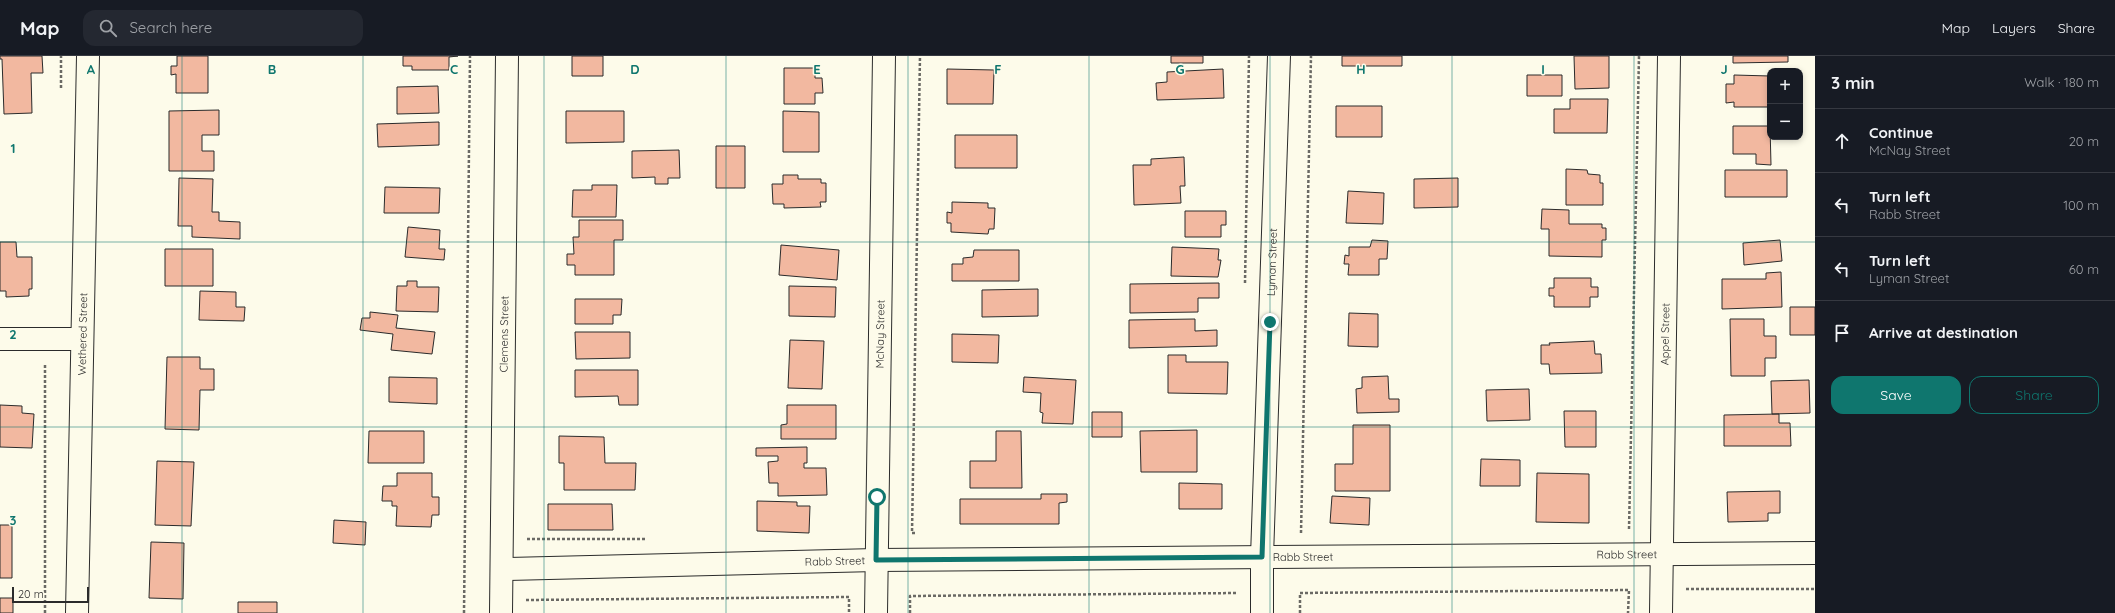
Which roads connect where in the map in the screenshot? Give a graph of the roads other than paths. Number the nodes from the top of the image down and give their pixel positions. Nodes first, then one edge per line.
1 (88, 56) edge
2 (507, 56) edge
3 (884, 56) edge
4 (1279, 56) edge
5 (1669, 56) edge
6 (0, 339) edge
7 (82, 339) junction
8 (1815, 552) edge
9 (1662, 554) junction
10 (1262, 557) junction
11 (876, 560) junction
12 (502, 569) junction
13 (77, 613) edge
14 (501, 613) edge
15 (876, 613) edge
16 (1262, 613) edge
17 (1661, 613) edge

1 - 7 street, Wethered Street
2 - 12 street, Clemens Street
3 - 11 street, McNay Street
4 - 10 street, Lyman Street
5 - 9 street, Appel Street
6 - 7 street
7 - 13 street, Wethered Street
8 - 9 street, Rabb Street
9 - 10 street, Rabb Street
9 - 17 street, Appel Street
10 - 11 street, Rabb Street
10 - 16 street, Lyman Street
11 - 12 street, Rabb Street
11 - 15 street, McNay Street
12 - 14 street, Clemens Street

